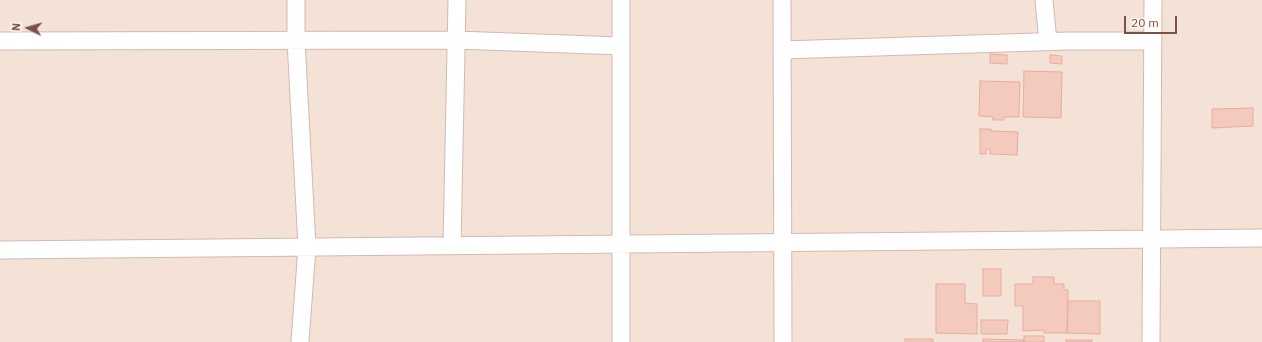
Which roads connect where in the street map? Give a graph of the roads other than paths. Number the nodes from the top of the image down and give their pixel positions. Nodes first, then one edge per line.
1 (296, 0) edge
2 (457, 0) edge
3 (621, 0) edge
4 (782, 0) edge
5 (1044, 0) edge
6 (1153, 0) edge
7 (296, 40) junction
8 (456, 40) junction
9 (0, 41) edge
10 (1153, 41) junction
11 (1048, 42) junction
12 (621, 46) junction
13 (782, 50) junction
14 (1262, 238) edge
15 (1151, 239) junction
16 (783, 242) junction
17 (621, 244) junction
18 (452, 246) junction
19 (307, 247) junction
20 (0, 250) edge
21 (300, 342) edge
22 (621, 342) edge
23 (784, 342) edge
24 (1150, 342) edge

1 - 7 street
2 - 8 street
3 - 12 street
4 - 13 street
5 - 11 street
6 - 10 street
7 - 8 street
7 - 9 street
7 - 19 street
8 - 12 street
8 - 18 street
10 - 11 street
10 - 15 street
11 - 13 street
12 - 17 street
13 - 16 street
14 - 15 street
15 - 16 street
15 - 24 street
16 - 17 street
16 - 23 street
17 - 18 street
17 - 22 street
18 - 19 street
19 - 20 street
19 - 21 street

